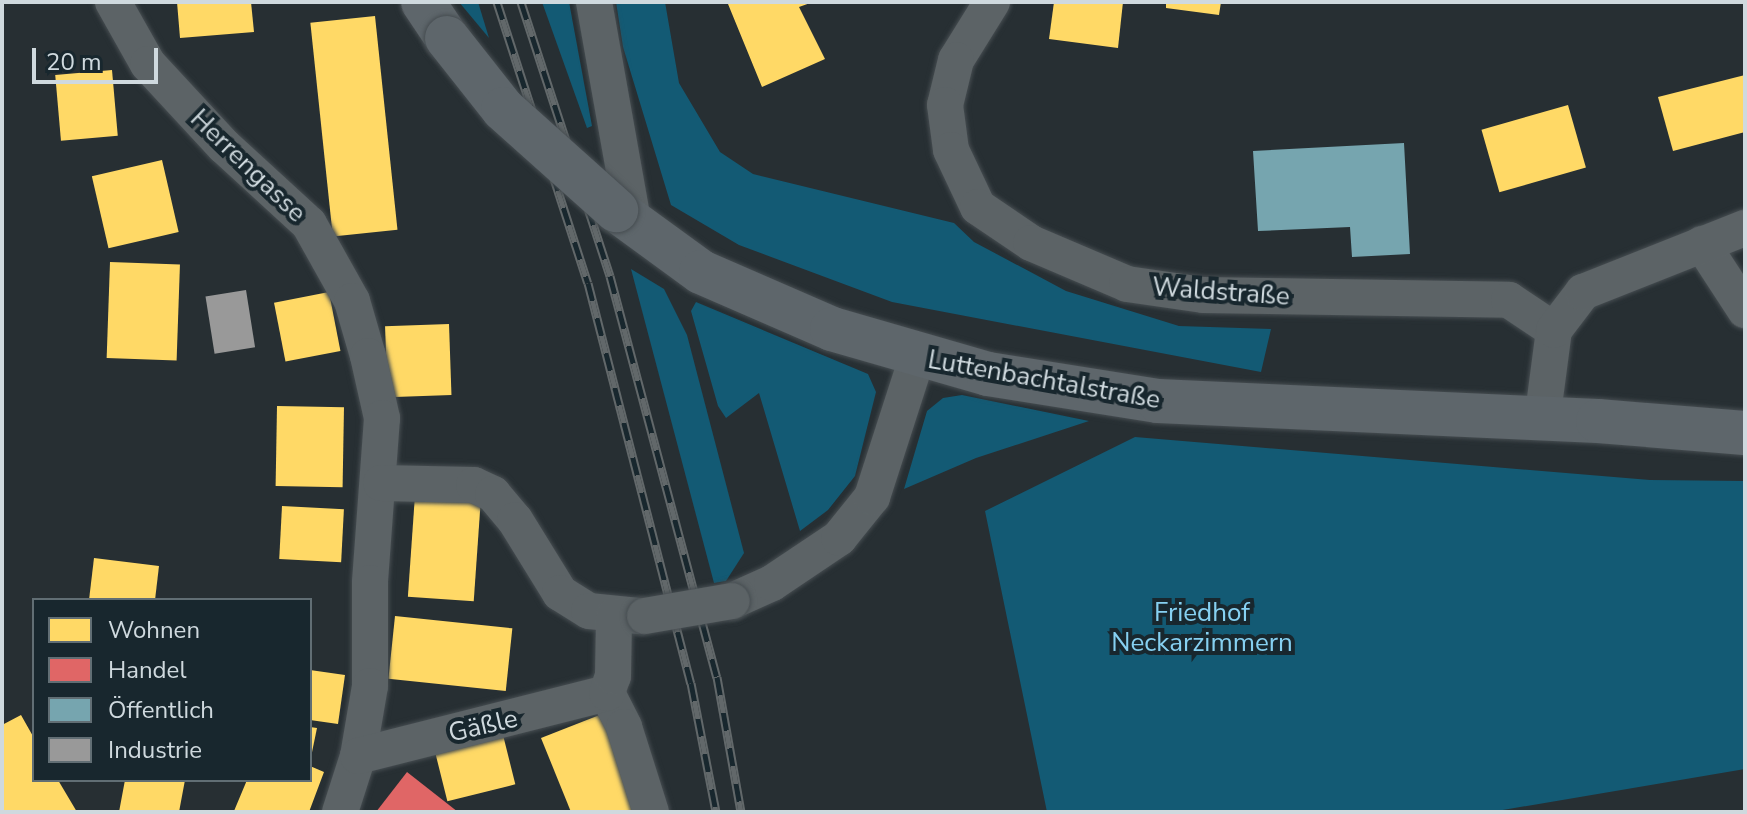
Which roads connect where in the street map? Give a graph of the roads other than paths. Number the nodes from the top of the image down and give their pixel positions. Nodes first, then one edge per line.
1 (113, 2) edge
2 (423, 2) edge
3 (594, 2) edge
4 (992, 2) edge
5 (624, 216) junction
6 (1745, 228) edge
7 (1702, 244) junction
8 (1745, 310) edge
9 (1554, 330) junction
10 (917, 358) junction
11 (1542, 421) junction
12 (1745, 433) edge
13 (381, 483) junction
14 (630, 616) junction
15 (607, 693) junction
16 (358, 756) junction
17 (340, 812) edge
18 (651, 812) edge

1 - 13 street, Herrengasse
2 - 5 street, Luttenbachtalstraße, bridge
3 - 5 street
4 - 9 street, Waldstraße
5 - 10 street, Luttenbachtalstraße
6 - 7 street
7 - 8 street
7 - 9 street
9 - 11 street
10 - 11 street, Luttenbachtalstraße
10 - 14 street, bridge
11 - 12 street, Luttenbachtalstraße
13 - 14 street
13 - 16 street, Herrengasse
14 - 15 street
15 - 16 street, Gäßle
15 - 18 street
16 - 17 street, Herrengasse

